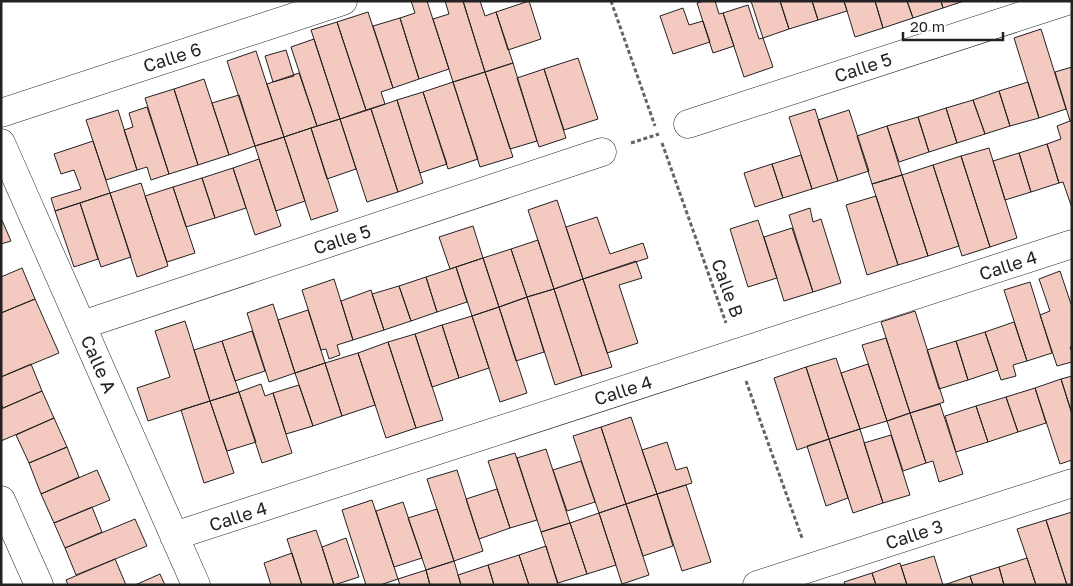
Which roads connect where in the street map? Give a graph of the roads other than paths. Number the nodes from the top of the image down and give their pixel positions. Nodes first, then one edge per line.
1 (343, 1) edge
2 (1067, 1) edge
3 (1, 114) edge
4 (688, 124) road end
5 (1, 143) edge
6 (602, 152) road end
7 (1072, 244) edge
8 (82, 325) junction
9 (1072, 483) edge
10 (1, 500) edge
11 (174, 536) junction
12 (39, 585) edge
13 (196, 585) edge
14 (757, 585) edge

1 - 3 street, Calle 6
2 - 4 street, Calle 5
5 - 8 street, Calle A
6 - 8 street, Calle 5
7 - 11 street, Calle 4
8 - 11 street, Calle A
9 - 14 street, Calle 3
10 - 12 street
11 - 13 street, Calle A

